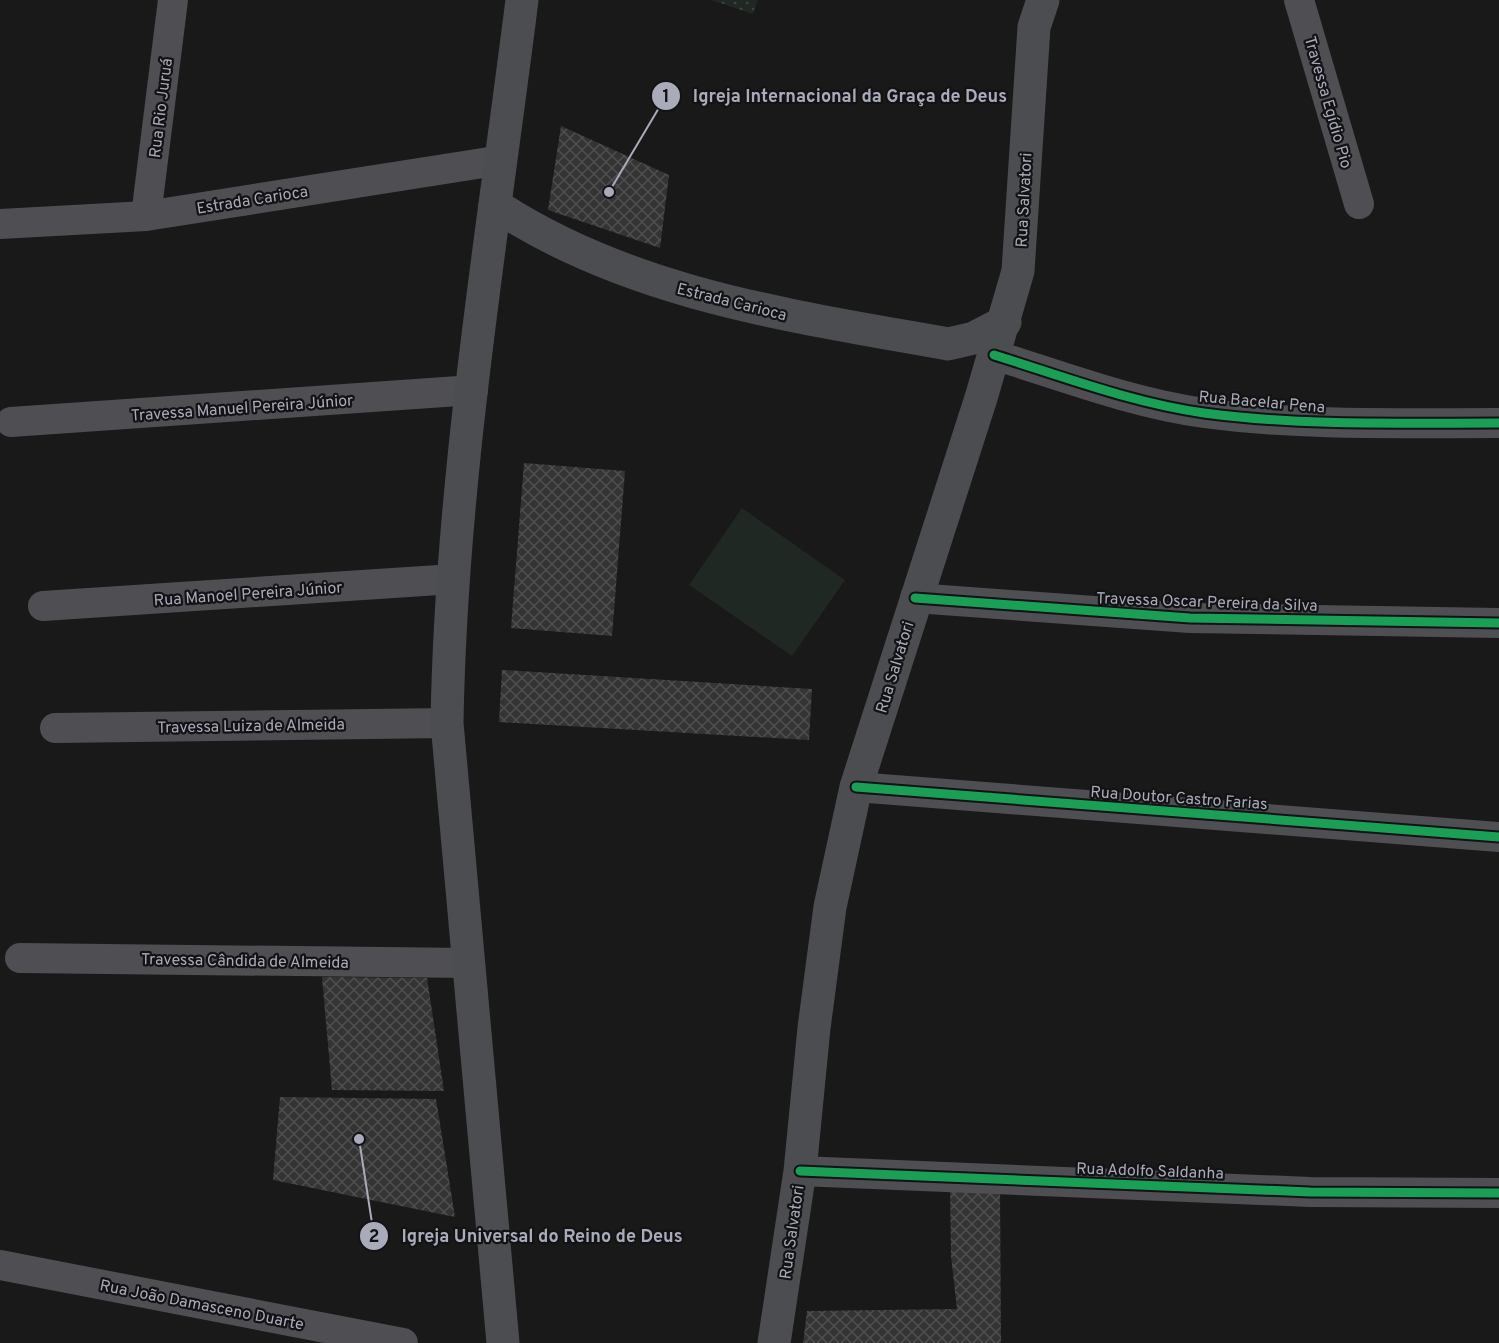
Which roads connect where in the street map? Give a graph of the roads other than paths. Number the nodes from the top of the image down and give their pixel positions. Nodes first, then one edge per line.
1 (173, 0) edge
2 (522, 0) edge
3 (1044, 0) edge
4 (1299, 0) edge
5 (502, 160) junction
6 (1359, 204) dead end
7 (495, 205) junction
8 (146, 216) junction
9 (0, 224) edge
10 (1005, 322) junction
11 (948, 344) junction
12 (994, 355) junction
13 (473, 390) junction
14 (981, 398) junction
15 (11, 422) dead end
16 (1499, 423) edge
17 (454, 579) junction
18 (915, 598) junction
19 (42, 606) dead end
20 (1499, 623) edge
21 (447, 723) junction
22 (55, 728) dead end
23 (856, 787) junction
24 (1499, 837) edge
25 (20, 958) dead end
26 (469, 963) junction
27 (800, 1171) junction
28 (1499, 1193) edge
29 (0, 1265) edge
30 (403, 1343) edge
31 (502, 1343) edge
32 (774, 1343) edge

1 - 8 street, Rua Rio Juruá
2 - 5 main road
3 - 10 main road, Rua Salvatori
4 - 6 street, Travessa Egídio Pio
5 - 7 main road
5 - 8 street, Estrada Carioca
7 - 11 main road, Estrada Carioca
7 - 13 main road
8 - 9 street, Estrada Carioca
10 - 11 main road, Estrada Carioca
10 - 12 main road, Rua Salvatori
11 - 14 main road
12 - 14 main road, Rua Salvatori
12 - 16 street, Rua Bacelar Pena
13 - 15 street, Travessa Manuel Pereira Júnior
13 - 17 main road
14 - 18 main road, Rua Salvatori
17 - 19 street, Rua Manoel Pereira Júnior
17 - 21 main road
18 - 20 street, Travessa Oscar Pereira da Silva
18 - 23 main road, Rua Salvatori
21 - 22 street, Travessa Luiza de Almeida
21 - 26 main road
23 - 24 street, Rua Doutor Castro Farias
23 - 27 main road, Rua Salvatori
25 - 26 street, Travessa Cândida de Almeida
26 - 31 main road
27 - 28 street, Rua Adolfo Saldanha
27 - 32 main road, Rua Salvatori
29 - 30 street, Rua João Damasceno Duarte

